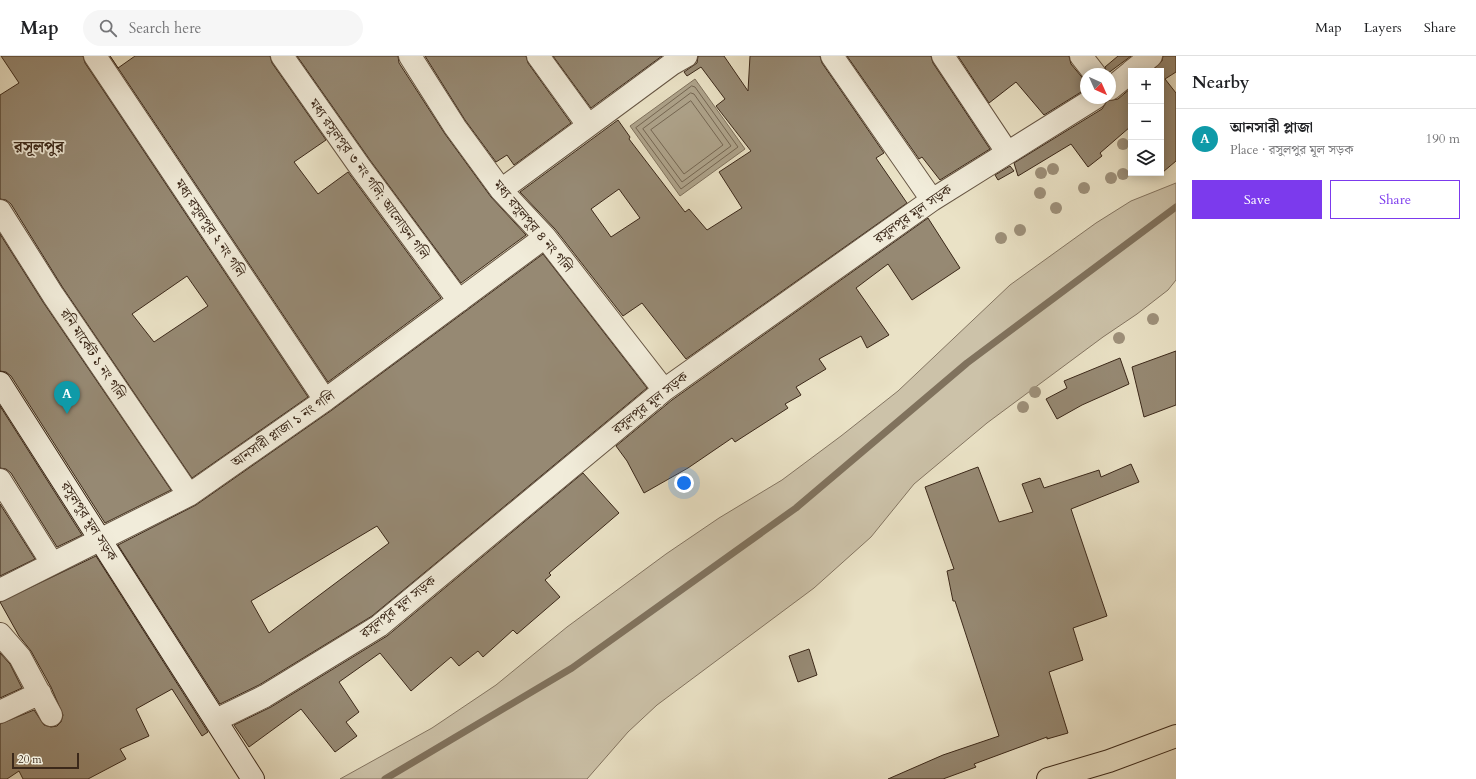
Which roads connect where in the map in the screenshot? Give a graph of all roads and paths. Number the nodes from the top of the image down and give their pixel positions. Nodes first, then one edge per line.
1 (95, 56) edge
2 (282, 56) edge
3 (410, 56) edge
4 (538, 56) edge
5 (832, 56) edge
6 (943, 56) edge
7 (1081, 56) edge
8 (1151, 56) edge
9 (674, 59) edge
10 (1090, 68) edge
11 (1136, 68) edge
12 (1128, 74) edge
13 (1116, 84) edge
14 (1085, 104) edge
15 (588, 125) junction
16 (1007, 152) junction
17 (501, 190) junction
18 (932, 200) junction
19 (0, 211) edge
20 (545, 237) junction
21 (459, 301) junction
22 (0, 383) edge
23 (664, 390) junction
24 (325, 400) junction
25 (0, 480) edge
26 (188, 495) junction
27 (100, 538) junction
28 (52, 563) junction
29 (0, 590) edge
30 (0, 634) edge
31 (40, 693) junction
32 (0, 712) edge
33 (51, 715) dead end
34 (216, 720) junction
35 (1176, 736) edge
36 (253, 779) edge
37 (1048, 779) edge

1 - 24 street, মধ্য রসুলপুর ২ নং গলি
2 - 21 street, মধ্য রসুলপুর ৩ নং গলি; আলোড়ন গলি
3 - 17 street, মধ্য রসুলপুর ৪ নং গলি
4 - 15 street
5 - 18 street
6 - 16 street
7 - 10 street
8 - 11 street
9 - 15 street
12 - 13 street
14 - 16 street, রসুলপুর মূল সড়ক
15 - 17 street
16 - 18 street, রসুলপুর মূল সড়ক
17 - 20 street, মধ্য রসুলপুর ৪ নং গলি
18 - 23 street, রসুলপুর মূল সড়ক
19 - 26 street, রনি মার্কেট ১ নং গলি
20 - 21 street, আনসারী প্লাজা ১ নং গলি
20 - 23 street, মধ্য রসুলপুর ৪ নং গলি
21 - 24 street, আনসারী প্লাজা ১ নং গলি
22 - 27 street, রসুলপুর মূল সড়ক
23 - 34 street, রসুলপুর মূল সড়ক
24 - 26 street, আনসারী প্লাজা ১ নং গলি
25 - 28 street
26 - 27 street, আনসারী প্লাজা ১ নং গলি
27 - 28 street, আনসারী প্লাজা ১ নং গলি
27 - 34 street, রসুলপুর মূল সড়ক
28 - 29 street, আনসারী প্লাজা ১ নং গলি
30 - 31 street
31 - 32 street
31 - 33 street
34 - 36 street, রসুলপুর মূল সড়ক
35 - 37 highway

